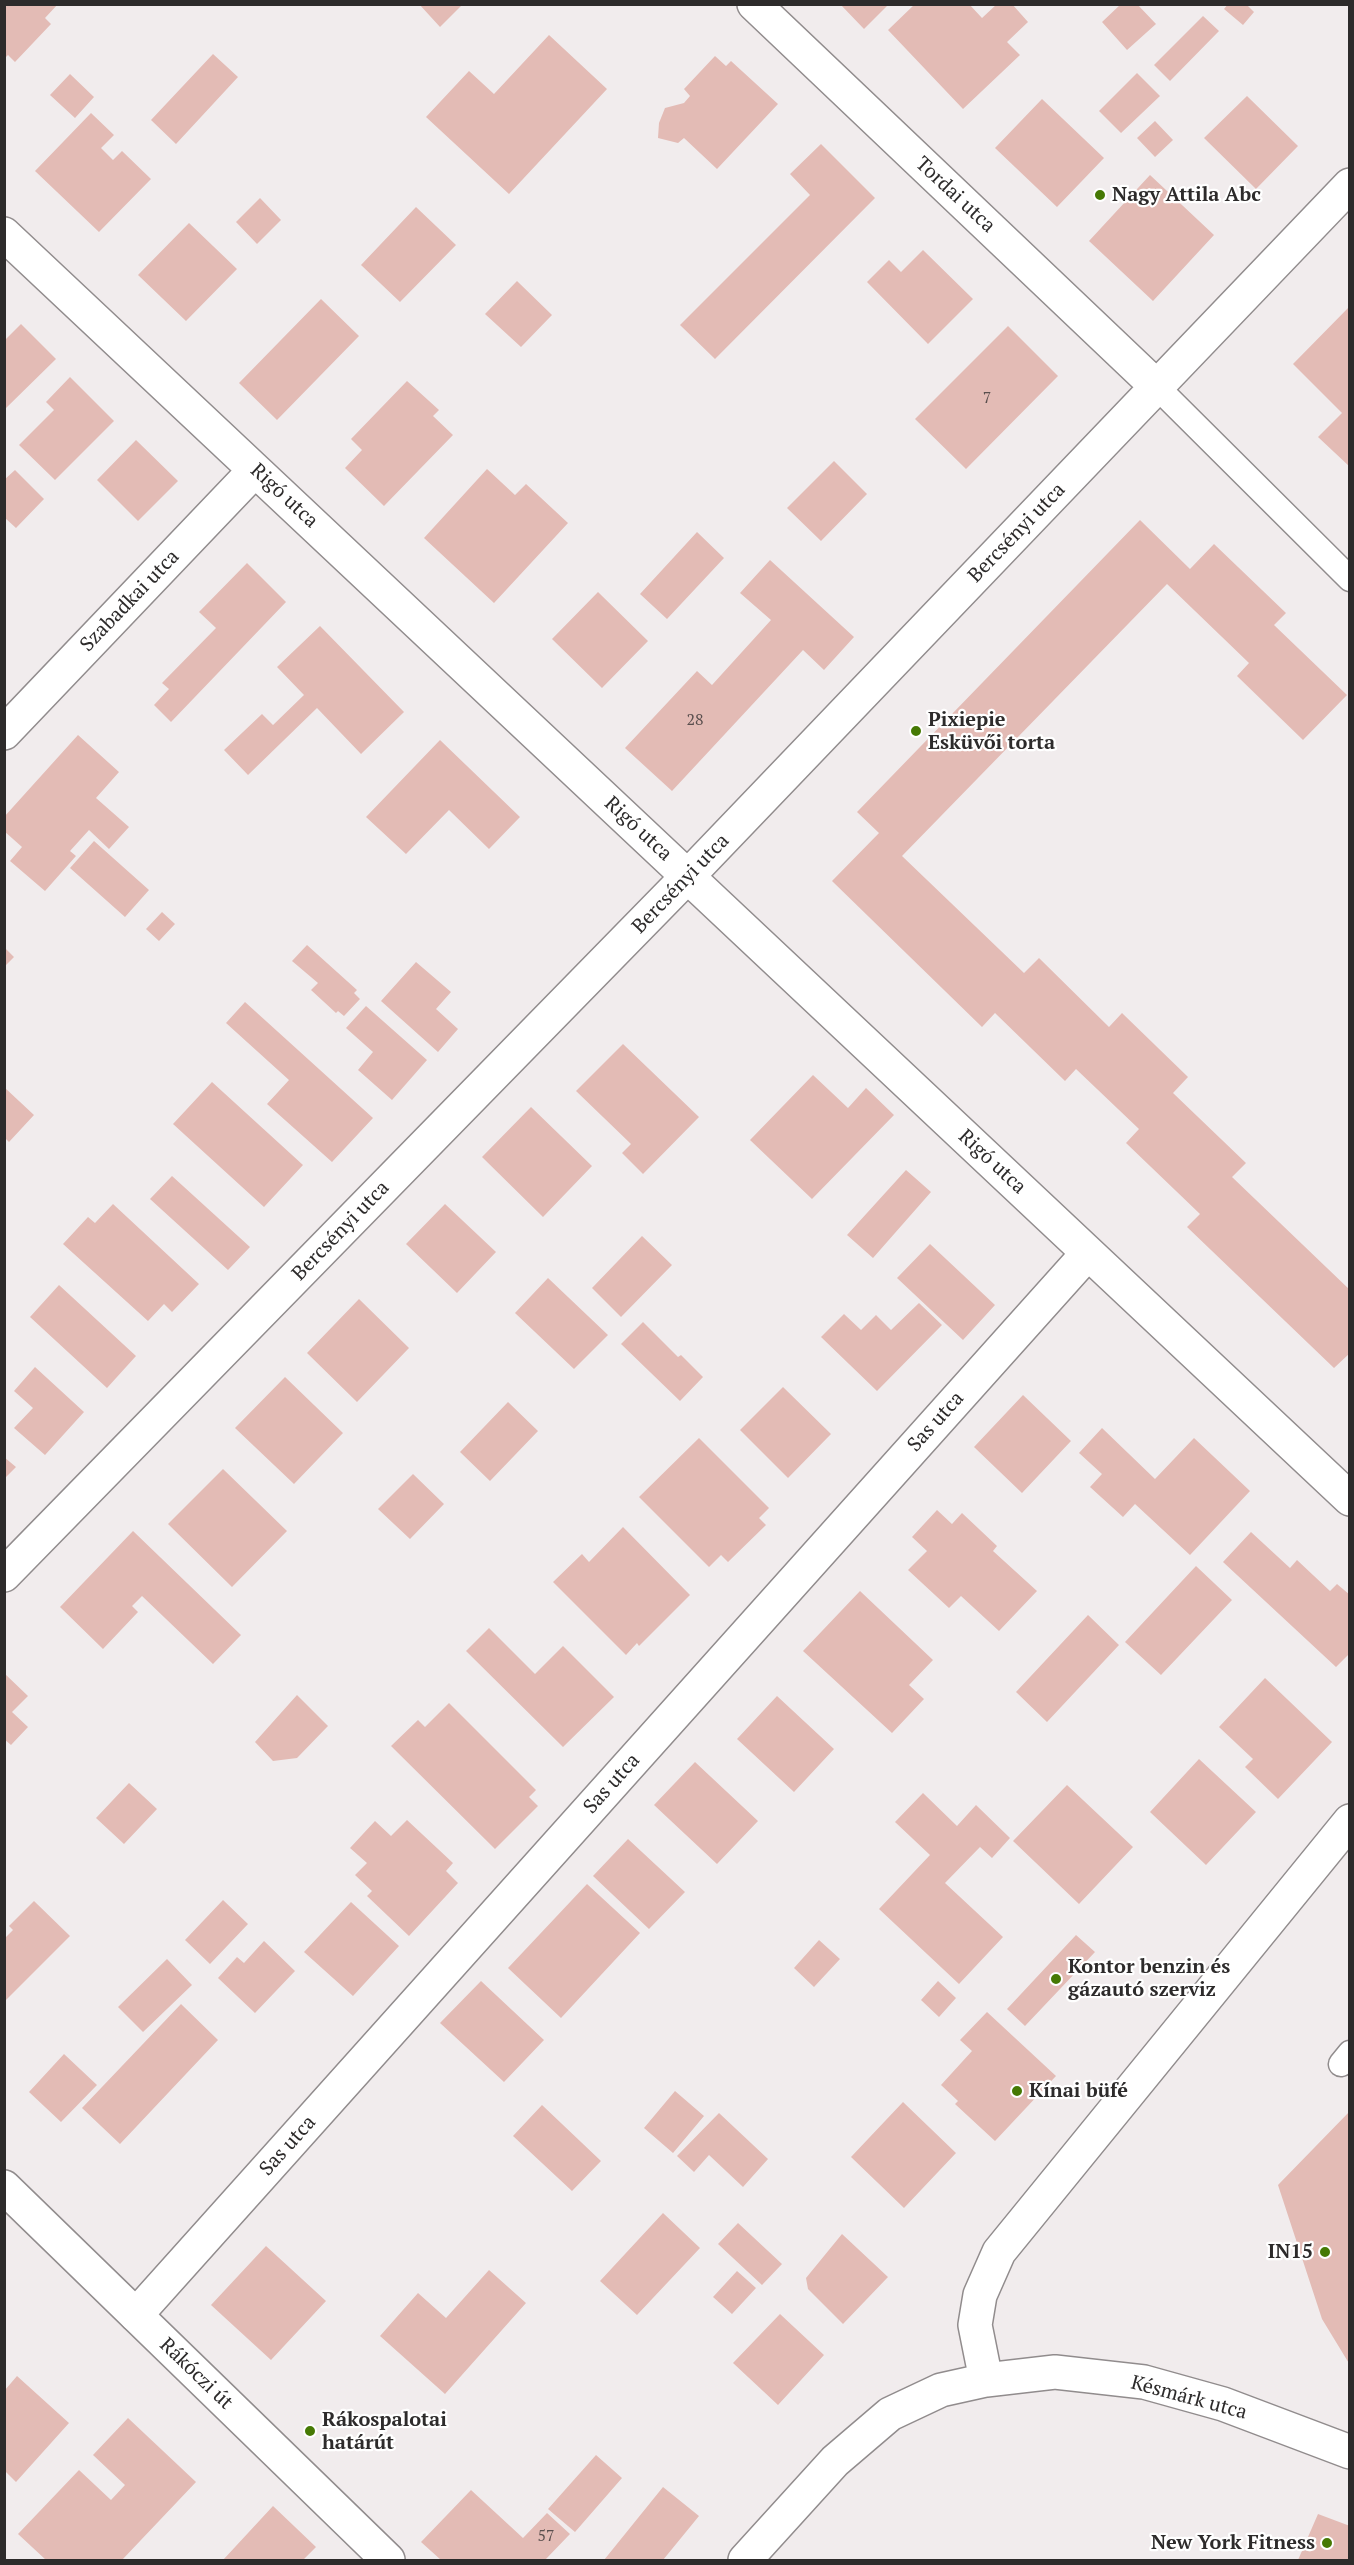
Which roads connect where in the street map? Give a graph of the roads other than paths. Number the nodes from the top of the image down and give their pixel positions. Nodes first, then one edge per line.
1 (754, 4) edge
2 (1350, 185) edge
3 (4, 234) edge
4 (1156, 386) junction
5 (255, 470) junction
6 (1350, 579) edge
7 (4, 733) edge
8 (688, 876) junction
9 (1088, 1252) junction
10 (1350, 1498) edge
11 (4, 1575) edge
12 (1348, 1828) edge
13 (4, 2187) edge
14 (136, 2315) junction
15 (986, 2380) junction
16 (1350, 2451) edge
17 (388, 2560) edge
18 (745, 2560) edge

1 - 4 street, Tordai utca
2 - 4 street, Bercsényi utca
3 - 5 street, Rigó utca
4 - 6 lane
4 - 8 street, Bercsényi utca
5 - 7 street, Szabadkai utca
5 - 8 street, Rigó utca
8 - 9 street, Rigó utca
8 - 11 street, Bercsényi utca
9 - 10 street, Rigó utca
9 - 14 street, Sas utca
12 - 15 street
13 - 14 street, Rákóczi út
14 - 17 street, Rákóczi út
15 - 16 street, Késmárk utca
15 - 18 street

